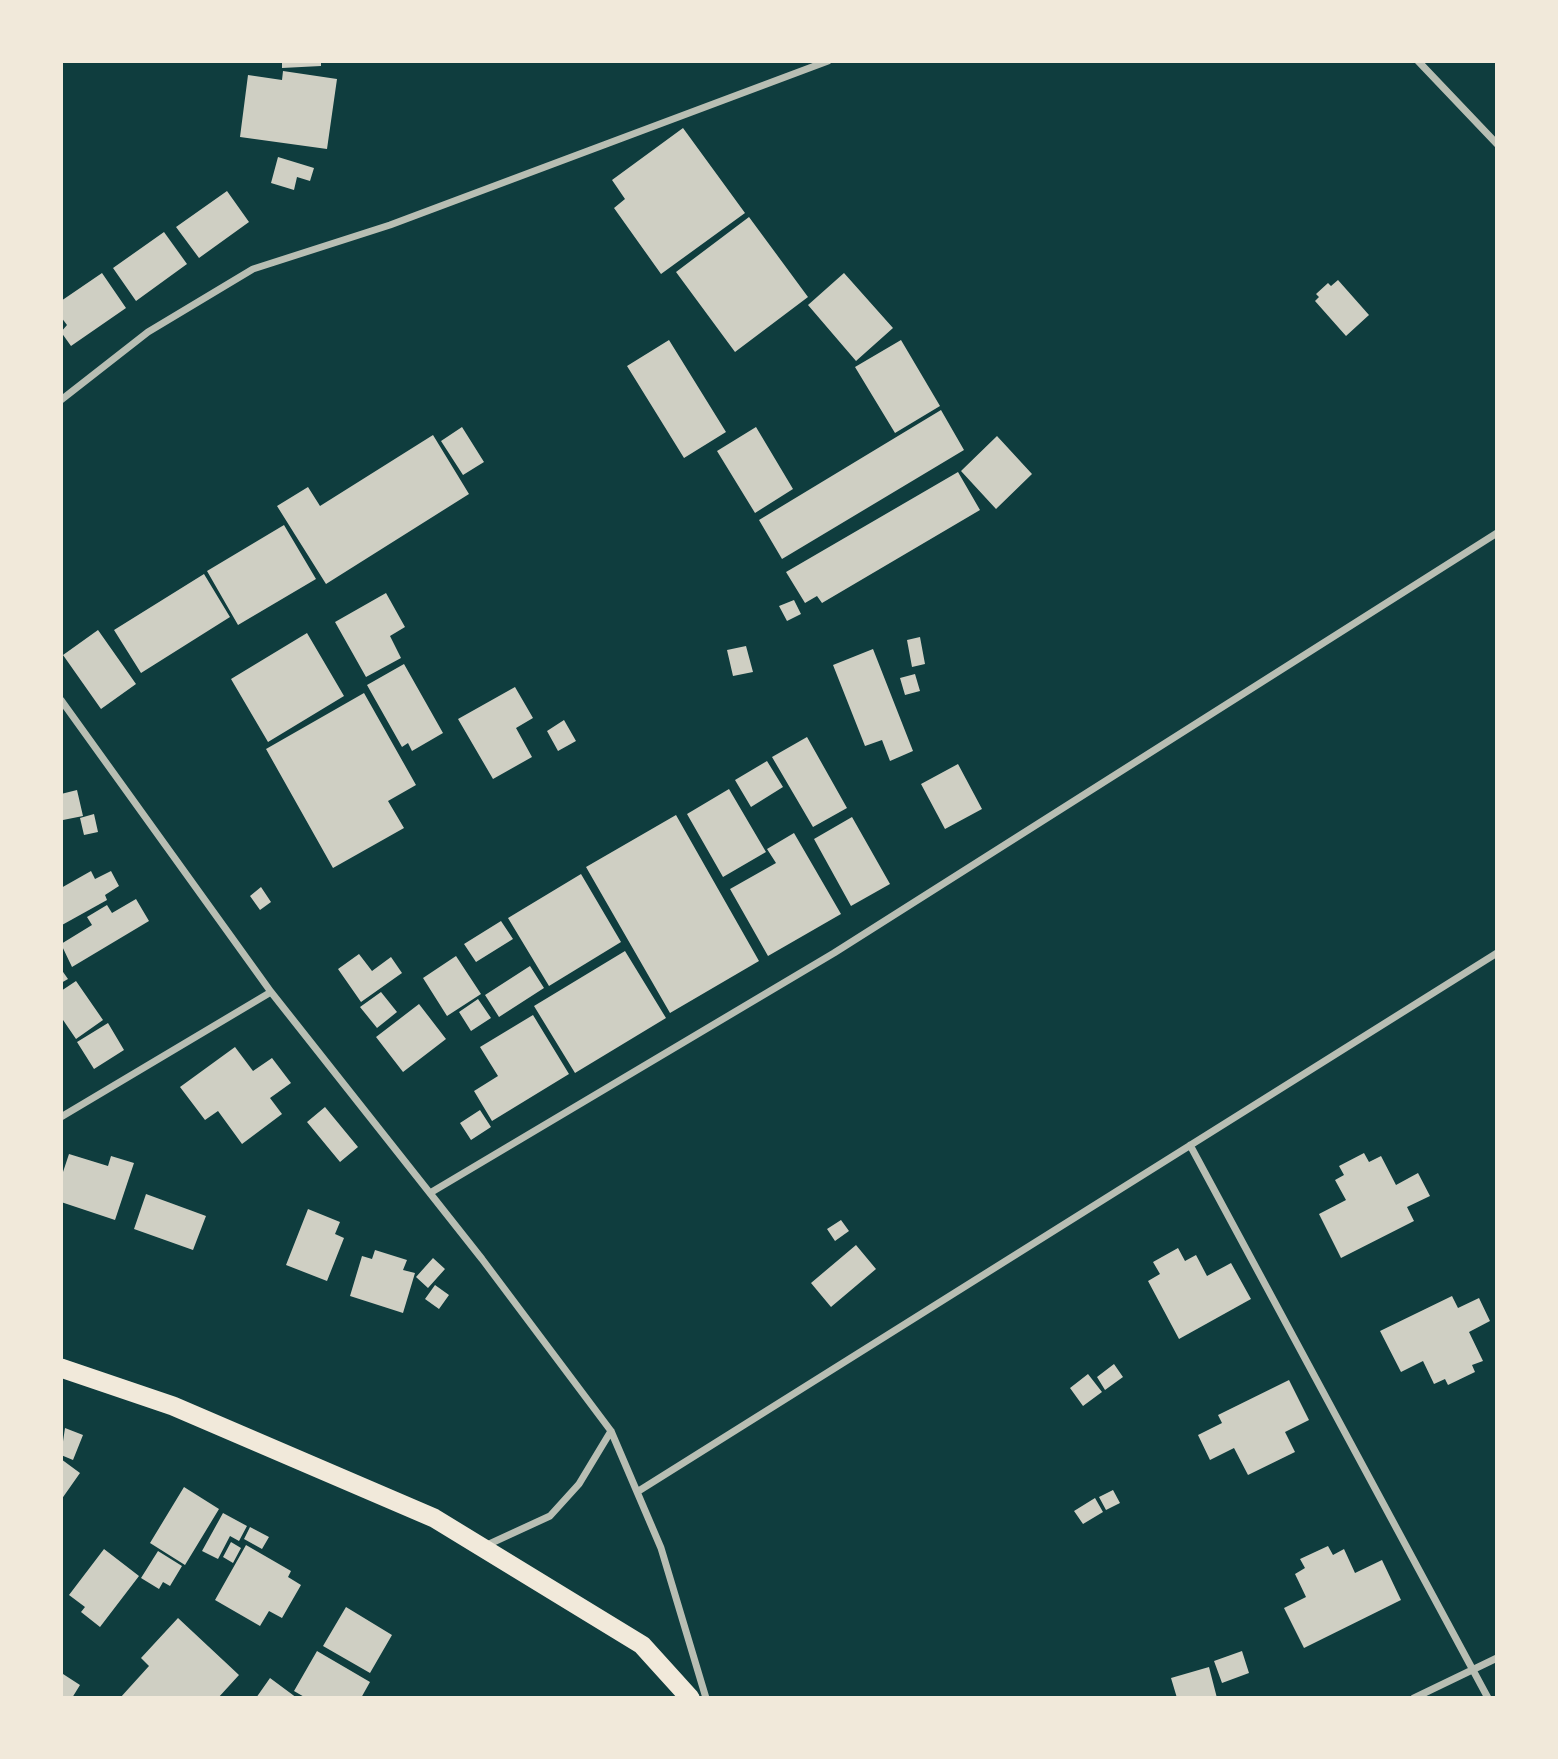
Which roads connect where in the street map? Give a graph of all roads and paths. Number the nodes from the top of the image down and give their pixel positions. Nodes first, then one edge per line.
1 (828, 61) edge
2 (1418, 61) edge
3 (1497, 144) edge
4 (61, 400) edge
5 (1497, 533) edge
6 (61, 700) edge
7 (1497, 953) edge
8 (271, 992) junction
9 (61, 1117) edge
10 (1190, 1145) junction
11 (430, 1193) junction
12 (61, 1368) edge
13 (611, 1431) junction
14 (637, 1492) junction
15 (481, 1547) junction
16 (1497, 1658) edge
17 (1473, 1669) junction
18 (690, 1698) edge
19 (706, 1698) edge
20 (1413, 1698) edge
21 (1488, 1698) edge

1 - 4 street
2 - 3 street
5 - 11 street
6 - 8 street
7 - 10 street
8 - 9 street
8 - 11 street
10 - 14 street
10 - 17 street
11 - 13 street
12 - 15 highway
13 - 14 street
13 - 15 street
14 - 19 street
15 - 18 highway
16 - 17 street
17 - 20 street
17 - 21 street

